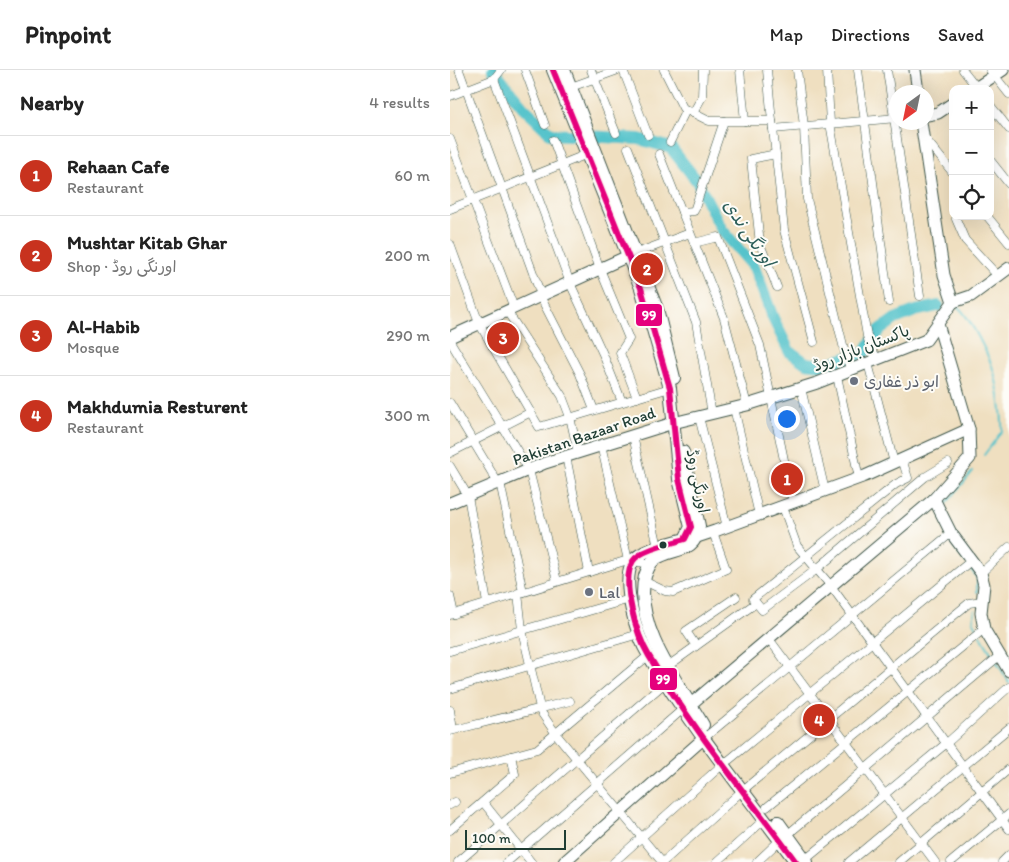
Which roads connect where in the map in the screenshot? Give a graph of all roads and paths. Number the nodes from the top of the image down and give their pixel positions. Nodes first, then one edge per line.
1 (459, 70) edge
2 (501, 70) edge
3 (525, 70) edge
4 (553, 70) edge
5 (564, 70) edge
6 (591, 70) edge
7 (618, 70) edge
8 (623, 70) edge
9 (664, 70) edge
10 (703, 70) edge
11 (740, 70) edge
12 (767, 70) edge
13 (797, 70) edge
14 (827, 70) edge
15 (858, 70) edge
16 (886, 70) edge
17 (916, 70) edge
18 (964, 70) edge
19 (995, 72) edge
20 (494, 78) junction
21 (595, 79) junction
22 (917, 85) edge
23 (974, 85) edge
24 (980, 85) edge
25 (571, 87) junction
26 (889, 88) edge
27 (467, 90) junction
28 (1009, 94) edge
29 (450, 96) edge
30 (949, 108) edge
31 (994, 110) edge
32 (690, 112) junction
33 (934, 114) edge
34 (889, 118) edge
35 (745, 121) junction
36 (864, 121) junction
37 (724, 122) junction
38 (830, 123) junction
39 (545, 125) dead end
40 (773, 125) junction
41 (804, 126) junction
42 (581, 128) junction
43 (1009, 129) edge
44 (896, 130) edge
45 (922, 130) edge
46 (616, 133) dead end
47 (923, 135) junction
48 (648, 136) dead end
49 (450, 138) edge
50 (553, 140) dead end
51 (670, 142) dead end
52 (628, 148) dead end
53 (589, 149) junction
54 (659, 154) dead end
55 (776, 154) junction
56 (562, 164) junction
57 (994, 165) edge
58 (949, 168) edge
59 (530, 177) junction
60 (1009, 184) edge
61 (502, 188) junction
62 (473, 200) junction
63 (450, 209) edge
64 (682, 212) junction
65 (956, 220) edge
66 (990, 220) edge
67 (690, 232) junction
68 (665, 242) junction
69 (694, 243) junction
70 (1009, 243) edge
71 (450, 244) edge
72 (632, 255) junction
73 (1009, 268) edge
74 (600, 269) junction
75 (998, 276) junction
76 (570, 283) junction
77 (777, 287) dead end
78 (541, 296) junction
79 (920, 296) dead end
80 (889, 302) dead end
81 (953, 302) junction
82 (510, 309) junction
83 (479, 323) junction
84 (938, 324) junction
85 (450, 337) edge
86 (450, 341) edge
87 (814, 342) dead end
88 (873, 361) junction
89 (850, 365) junction
90 (837, 376) junction
91 (670, 388) junction
92 (801, 388) junction
93 (637, 398) junction
94 (770, 398) junction
95 (622, 402) junction
96 (450, 403) edge
97 (747, 405) junction
98 (734, 408) junction
99 (594, 410) junction
100 (531, 412) junction
101 (712, 414) junction
102 (699, 417) junction
103 (570, 418) junction
104 (677, 422) junction
105 (502, 427) junction
106 (969, 429) junction
107 (633, 436) junction
108 (473, 442) junction
109 (601, 446) junction
110 (450, 454) edge
111 (572, 454) junction
112 (898, 461) junction
113 (948, 462) dead end
114 (450, 466) edge
115 (529, 470) junction
116 (859, 478) junction
117 (499, 482) junction
118 (825, 491) junction
119 (468, 496) junction
120 (934, 499) junction
121 (450, 503) edge
122 (788, 505) junction
123 (759, 515) junction
124 (727, 527) junction
125 (713, 532) junction
126 (947, 535) junction
127 (692, 536) junction
128 (658, 547) junction
129 (1009, 547) edge
130 (807, 557) junction
131 (631, 560) junction
132 (967, 563) junction
133 (650, 564) junction
134 (817, 568) junction
135 (589, 572) junction
136 (981, 573) junction
137 (557, 582) junction
138 (644, 582) junction
139 (831, 586) junction
140 (521, 592) junction
141 (450, 596) edge
142 (736, 597) dead end
143 (630, 599) junction
144 (982, 601) junction
145 (487, 603) junction
146 (756, 603) junction
147 (452, 614) edge
148 (852, 614) junction
149 (522, 630) junction
150 (980, 632) junction
151 (638, 634) junction
152 (769, 639) junction
153 (872, 641) junction
154 (696, 646) junction
155 (450, 652) edge
156 (648, 655) junction
157 (996, 658) junction
158 (530, 666) junction
159 (668, 666) junction
160 (790, 667) junction
161 (892, 668) junction
162 (1009, 670) edge
163 (666, 682) junction
164 (1009, 688) edge
165 (450, 689) edge
166 (908, 690) junction
167 (809, 693) junction
168 (570, 701) dead end
169 (687, 707) junction
170 (540, 708) junction
171 (450, 710) edge
172 (928, 716) junction
173 (829, 720) junction
174 (1009, 728) edge
175 (452, 731) edge
176 (556, 734) junction
177 (706, 737) junction
178 (845, 742) junction
179 (948, 742) junction
180 (511, 756) junction
181 (578, 759) junction
182 (726, 762) junction
183 (965, 767) junction
184 (865, 769) junction
185 (1009, 769) edge
186 (450, 773) edge
187 (598, 783) junction
188 (746, 788) junction
189 (983, 792) junction
190 (884, 795) junction
191 (483, 802) junction
192 (622, 812) junction
193 (766, 813) junction
194 (1006, 816) edge
195 (901, 818) junction
196 (501, 825) junction
197 (1009, 829) edge
198 (450, 830) edge
199 (642, 837) junction
200 (784, 838) junction
201 (920, 843) junction
202 (521, 850) junction
203 (1009, 855) edge
204 (803, 861) edge
205 (458, 862) edge
206 (507, 862) edge
207 (530, 862) edge
208 (564, 862) edge
209 (614, 862) edge
210 (662, 862) edge
211 (717, 862) edge
212 (757, 862) edge
213 (849, 862) edge
214 (899, 862) edge
215 (935, 862) edge
216 (951, 862) edge
217 (1002, 862) edge

1 - 27 street
2 - 20 street
3 - 39 street
4 - 42 main road, اورنگی روڈ
5 - 25 main road, اورنگی روڈ
6 - 21 street
7 - 21 street
8 - 48 street
9 - 32 street
10 - 32 street
11 - 35 street
12 - 40 street
13 - 41 street
14 - 38 street
15 - 36 street
16 - 26 street
17 - 22 street
18 - 23 street
19 - 24 street
19 - 28 street
20 - 27 street
20 - 59 street
21 - 25 street
21 - 46 street
25 - 42 main road, اورنگی روڈ
27 - 29 street
27 - 61 street
30 - 33 street
31 - 43 street
32 - 37 street
32 - 51 street
34 - 36 street
35 - 37 street
35 - 40 street
36 - 38 street
36 - 80 street
37 - 64 street
38 - 41 street
38 - 88 street
40 - 41 street
40 - 55 street
41 - 89 street
42 - 53 main road, اورنگی روڈ
44 - 79 street
45 - 47 street
47 - 58 street
47 - 81 street
49 - 62 street
50 - 56 street
52 - 68 street
53 - 56 street
53 - 72 main road, اورنگی روڈ
54 - 64 street
55 - 77 street
55 - 87 street
56 - 59 street
56 - 74 street
57 - 60 street
59 - 61 street
59 - 76 street
61 - 62 street
61 - 78 street
62 - 63 street
62 - 82 street
64 - 67 street
65 - 75 street
66 - 70 street
67 - 68 street
67 - 69 street
68 - 72 street
68 - 101 street
69 - 94 street
69 - 97 street
71 - 83 street
72 - 74 street
72 - 91 main road, اورنگی روڈ
72 - 104 main road, اورنگی روڈ
73 - 75 street
74 - 76 street
74 - 93 street
75 - 81 street
76 - 78 street
76 - 95 street
78 - 82 street
78 - 99 street
81 - 84 street, پاکستان بازار روڈ
82 - 83 street
82 - 103 street
83 - 85 street
83 - 100 street
84 - 88 street, پاکستان بازار روڈ
84 - 106 street
86 - 105 street
88 - 89 street, پاکستان بازار روڈ
88 - 112 street
89 - 90 street, پاکستان بازار روڈ
90 - 92 street, پاکستان بازار روڈ
90 - 116 street
91 - 93 street
91 - 104 main road, اورنگی روڈ
92 - 94 street, پاکستان بازار روڈ
92 - 118 street
93 - 95 street
94 - 97 street, پاکستان بازار روڈ
94 - 122 street
95 - 99 street
96 - 108 street
97 - 98 street, پاکستان بازار روڈ
98 - 101 street, پاکستان بازار روڈ
98 - 123 street
99 - 103 street
100 - 103 street
100 - 105 street
101 - 102 street, پاکستان بازار روڈ
102 - 104 street, پاکستان بازار روڈ
102 - 124 street
103 - 111 street
104 - 107 street, Pakistan Bazaar Road
104 - 127 main road, اورنگی روڈ
105 - 108 street
105 - 115 street
106 - 112 street
106 - 120 street
107 - 109 street, Pakistan Bazaar Road
107 - 128 street
108 - 110 street
108 - 117 street
109 - 111 street, Pakistan Bazaar Road
109 - 131 street
111 - 115 street, Pakistan Bazaar Road
111 - 135 street
112 - 116 street
112 - 130 street
113 - 134 street
114 - 119 street
115 - 117 street, Pakistan Bazaar Road
115 - 137 street
116 - 118 street
117 - 119 street, Pakistan Bazaar Road
117 - 140 street
118 - 122 street
119 - 121 street, Pakistan Bazaar Road
119 - 145 street
120 - 126 street
120 - 139 street
122 - 123 street
122 - 130 street
123 - 124 street
124 - 125 street
125 - 127 street
125 - 138 street
126 - 132 street
126 - 148 street
127 - 128 main road, اورنگی روڈ
127 - 133 main road, اورنگی روڈ
128 - 131 main road, اورنگی روڈ
129 - 136 street
130 - 134 street
130 - 146 street
131 - 133 street
131 - 135 street
131 - 143 main road
132 - 136 street
132 - 153 street
133 - 138 main road
134 - 139 street
134 - 146 street
135 - 137 street
136 - 144 street
137 - 140 street
138 - 159 main road
139 - 148 street
139 - 152 street
140 - 145 street
140 - 149 street
141 - 147 street
142 - 154 street
143 - 149 street
143 - 151 main road
144 - 150 street
144 - 161 street
145 - 147 street
146 - 154 street
148 - 153 street
148 - 160 street
149 - 155 street
149 - 158 street
150 - 157 street
150 - 166 street
151 - 156 main road
151 - 158 street
152 - 160 street
152 - 169 street
153 - 161 street
153 - 167 street
154 - 159 street
156 - 163 main road
156 - 176 street
157 - 162 street
157 - 172 street
158 - 165 street
158 - 170 street
159 - 169 main road
160 - 167 street
160 - 177 street
161 - 166 street
161 - 173 street
163 - 169 main road
163 - 181 street
164 - 179 street
166 - 172 street
166 - 178 street
167 - 173 street
167 - 182 street
168 - 170 street
169 - 177 main road
169 - 187 street
170 - 175 street
170 - 176 street
171 - 175 street
172 - 179 street
172 - 184 street
173 - 178 street
173 - 188 street
174 - 183 street
176 - 180 street
176 - 181 street
177 - 182 main road
177 - 192 street
178 - 184 street
178 - 193 street
179 - 183 street
179 - 190 street
180 - 186 street
180 - 191 street
181 - 187 street
181 - 196 street
182 - 188 main road
182 - 199 street
183 - 189 street
183 - 195 street
184 - 190 street
184 - 200 street
185 - 189 street
187 - 192 street
187 - 202 street
188 - 193 main road
188 - 210 street
189 - 194 street
189 - 201 street
190 - 195 street
190 - 204 street
191 - 196 street
191 - 198 street
192 - 199 street
192 - 208 street
193 - 200 main road
193 - 211 street
194 - 197 street
194 - 216 street
195 - 201 street
195 - 213 street
196 - 202 street
196 - 205 street
199 - 209 street
199 - 210 street
200 - 204 main road
200 - 212 street
201 - 214 street
201 - 215 street
202 - 206 street
202 - 207 street
203 - 217 street

